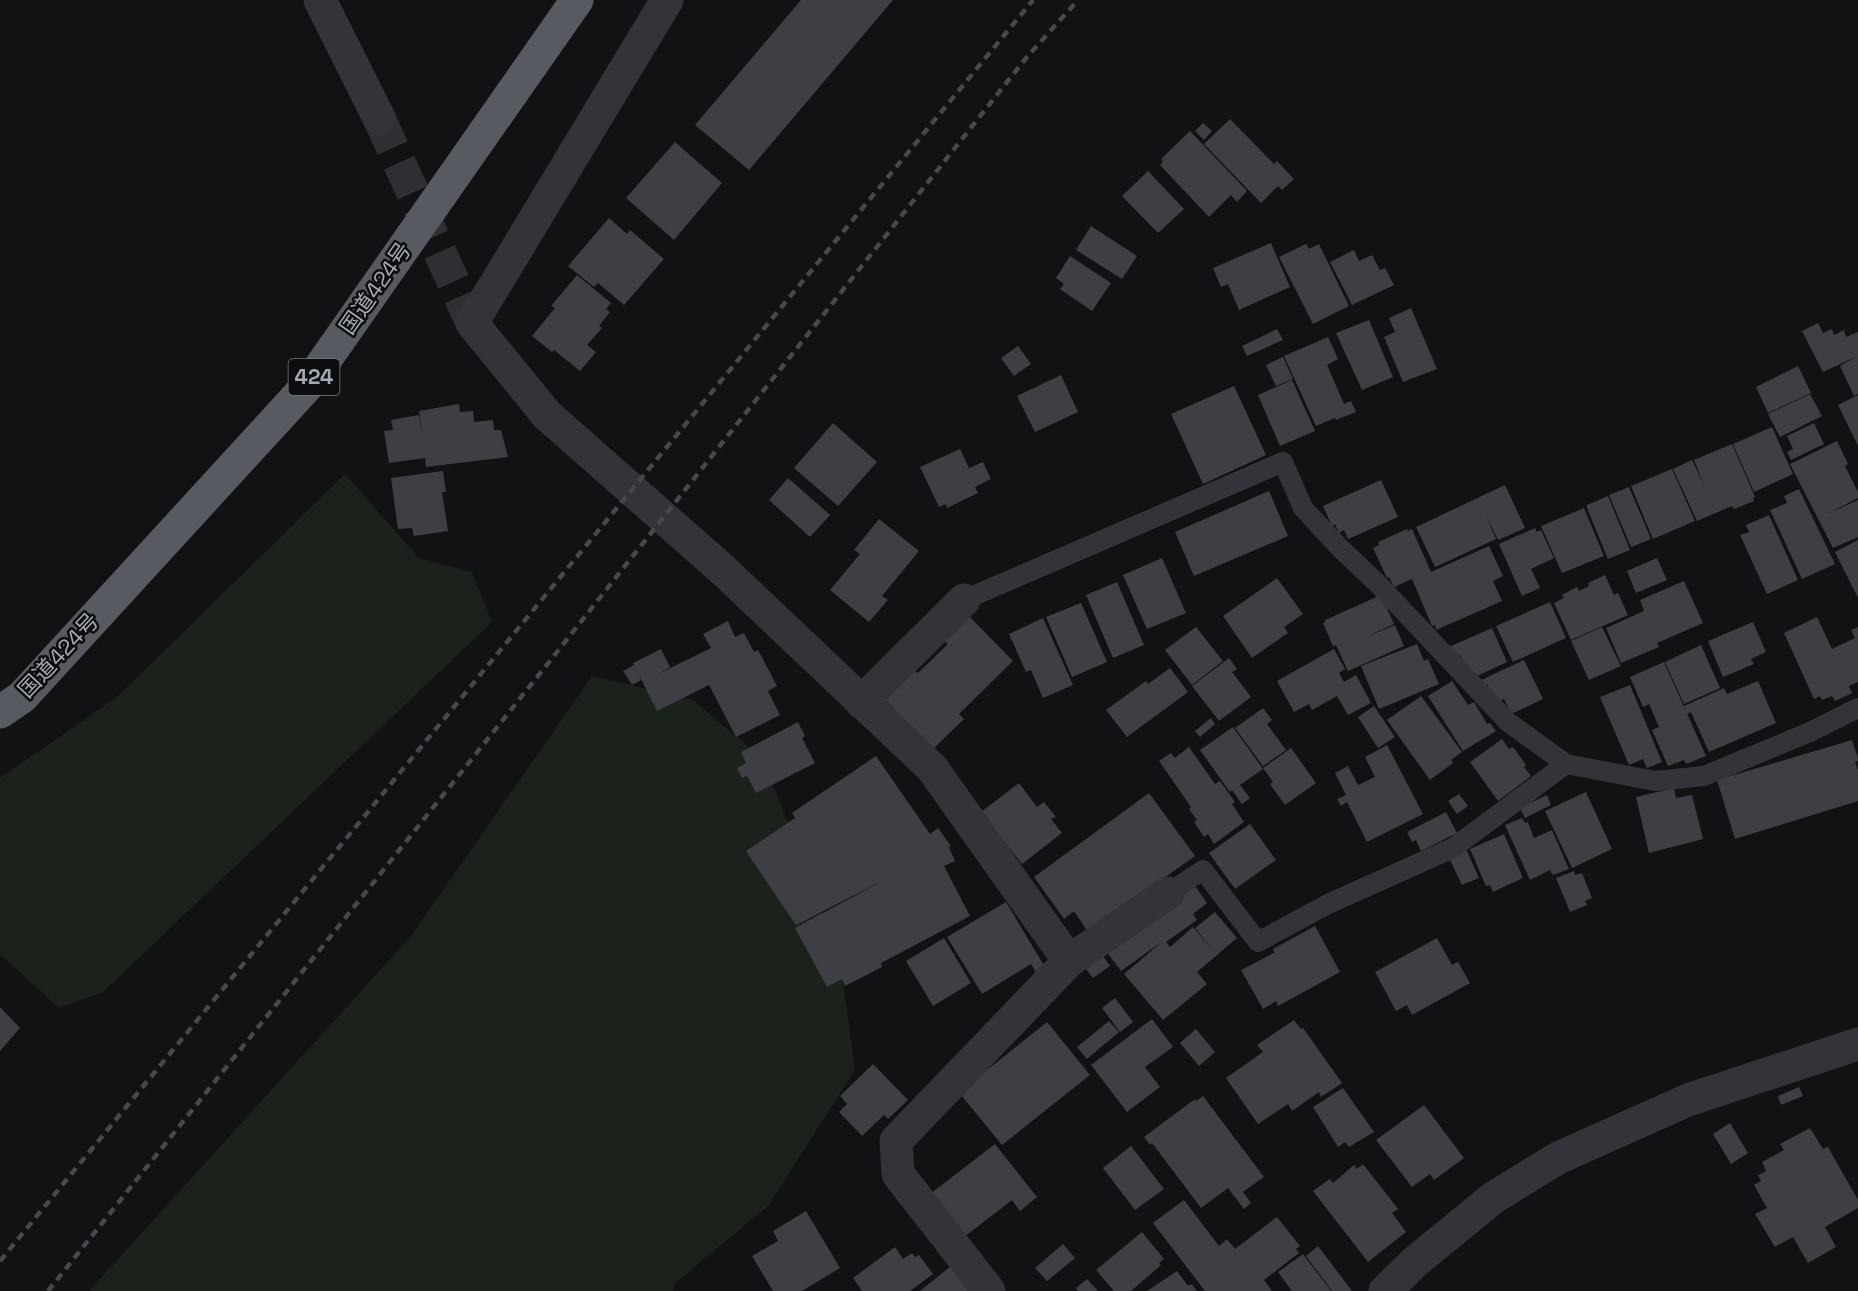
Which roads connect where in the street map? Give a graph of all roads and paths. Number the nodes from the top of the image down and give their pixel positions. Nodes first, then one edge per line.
1 (320, 0) edge
2 (577, 0) edge
3 (667, 0) edge
4 (379, 118) tunnel mouth
5 (964, 600) joint
6 (861, 702) junction
7 (1858, 708) edge
8 (0, 712) edge
9 (1566, 764) junction
10 (1168, 893) joint
11 (1069, 961) junction
12 (1858, 1044) edge
13 (989, 1291) edge
14 (1385, 1291) edge

1 - 4 street
2 - 8 highway, 国道424号 / 424
3 - 6 street
5 - 6 street
5 - 9 lane
6 - 11 street
7 - 9 lane
9 - 10 lane
10 - 11 street
11 - 13 street
12 - 14 street

